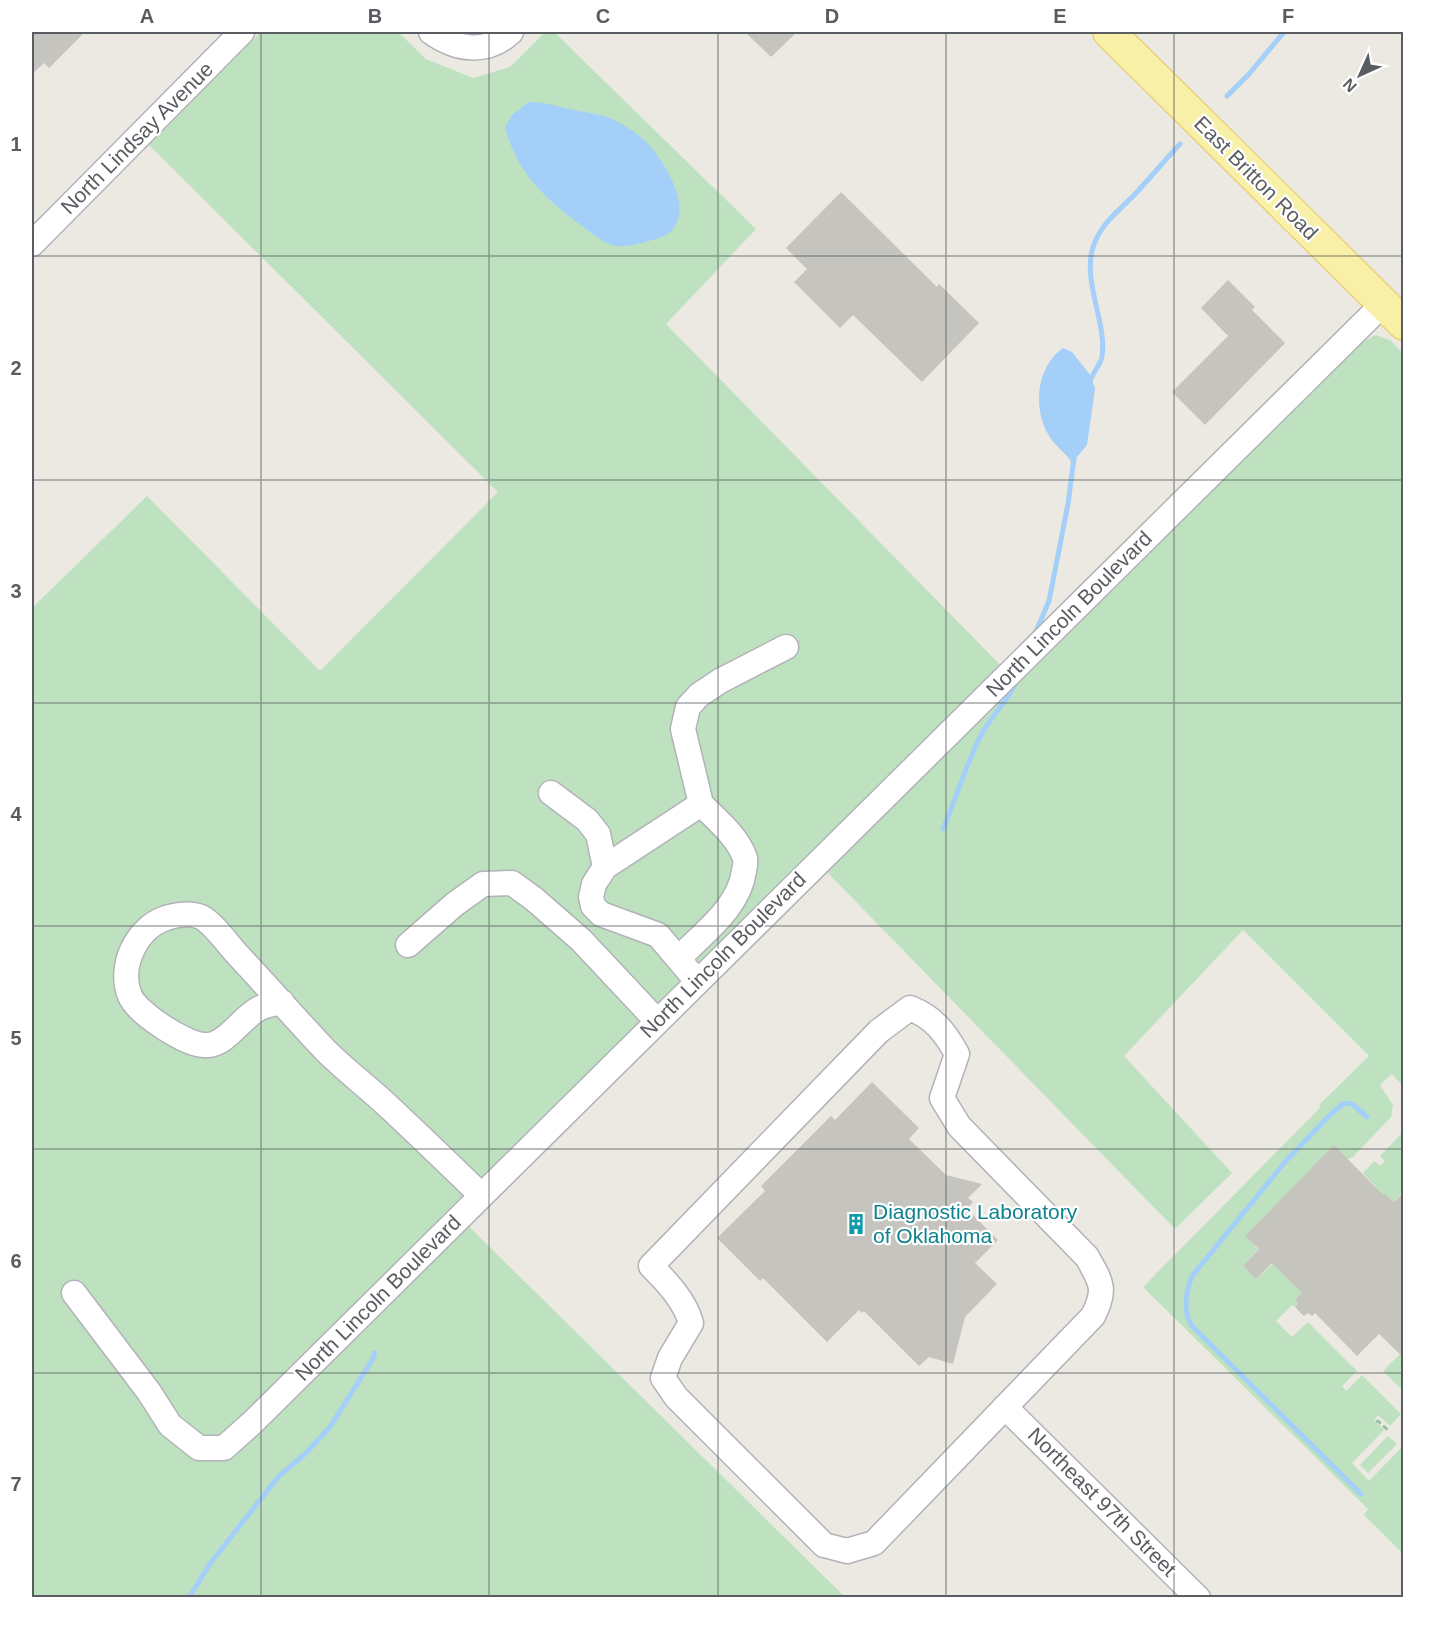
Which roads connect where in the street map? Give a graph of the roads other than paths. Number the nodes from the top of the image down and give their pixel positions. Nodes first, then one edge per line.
1 (242, 32) edge
2 (431, 32) edge
3 (511, 32) edge
4 (1109, 32) edge
5 (32, 244) edge
6 (1393, 314) edge
7 (786, 647) dead end
8 (551, 793) dead end
9 (701, 804) junction
10 (605, 867) junction
11 (408, 945) dead end
12 (679, 958) junction
13 (697, 981) junction
14 (282, 1002) junction
15 (657, 1021) junction
16 (481, 1196) junction
17 (74, 1293) dead end
18 (1005, 1407) junction
19 (1198, 1598) edge

1 - 5 street, North Lindsay Avenue
2 - 3 street
4 - 6 main road, East Britton Road
6 - 13 street, North Lincoln Boulevard
7 - 9 street
8 - 10 street
9 - 10 street
9 - 12 street
10 - 12 street
11 - 15 street
12 - 13 street
13 - 15 street, North Lincoln Boulevard
14 - 14 street
14 - 16 street
15 - 16 street, North Lincoln Boulevard
16 - 17 street, North Lincoln Boulevard
18 - 18 street
18 - 19 street, Northeast 97th Street

